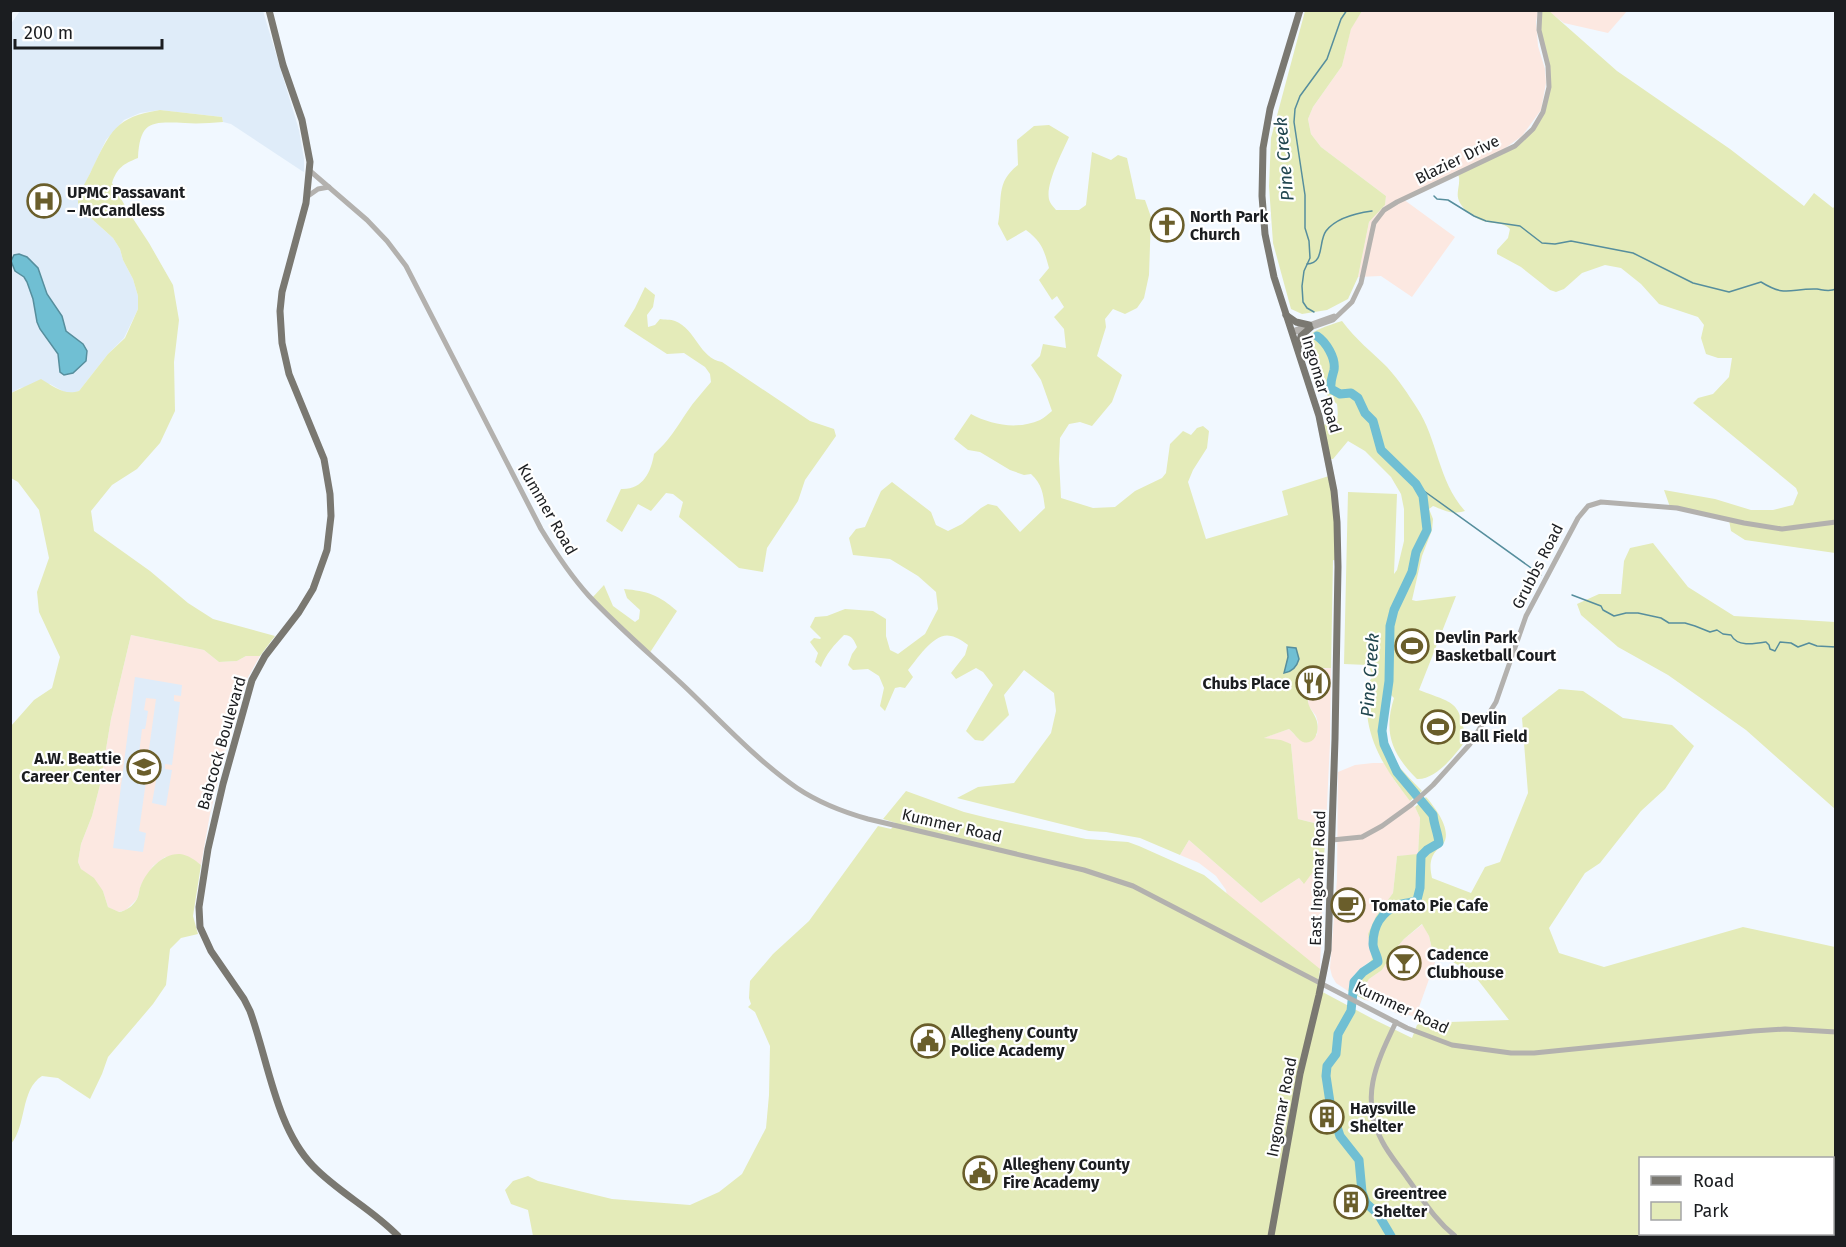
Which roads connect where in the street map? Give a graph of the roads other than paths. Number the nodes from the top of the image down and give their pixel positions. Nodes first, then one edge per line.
1 (269, 10) edge
2 (1300, 10) edge
3 (1540, 10) edge
4 (309, 170) junction
5 (329, 187) junction
6 (308, 196) junction
7 (1286, 315) junction
8 (1309, 327) junction
9 (1292, 331) junction
10 (1298, 351) junction
11 (1836, 522) edge
12 (1334, 773) joint
13 (1332, 840) junction
14 (1322, 984) junction
15 (1396, 1022) junction
16 (1836, 1032) edge
17 (398, 1236) edge
18 (1270, 1236) edge
19 (1455, 1236) edge

1 - 4 main road, Babcock Boulevard
2 - 7 main road, Ingomar Road
3 - 8 street, Blazier Drive
4 - 5 street, Kummer Road
4 - 6 main road, Babcock Boulevard
5 - 6 street
5 - 14 street, Kummer Road
6 - 17 main road, Babcock Boulevard
7 - 8 main road
7 - 9 main road, Ingomar Road
8 - 9 street, Blazier Drive
8 - 10 main road
9 - 10 main road, Ingomar Road
10 - 12 main road, Ingomar Road
11 - 13 street, Grubbs Road
12 - 13 main road, East Ingomar Road
13 - 14 main road, East Ingomar Road
14 - 15 street, Kummer Road
14 - 18 main road, Ingomar Road
15 - 16 street, Kummer Road
15 - 19 street

